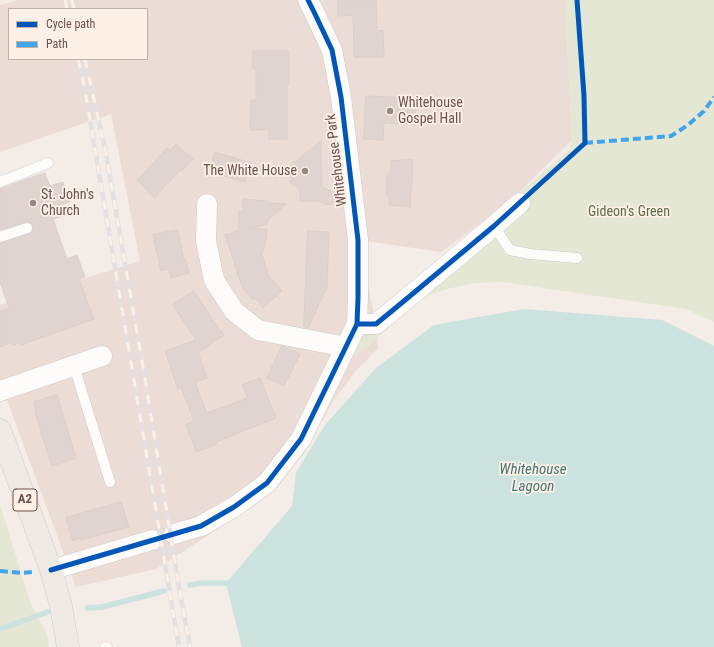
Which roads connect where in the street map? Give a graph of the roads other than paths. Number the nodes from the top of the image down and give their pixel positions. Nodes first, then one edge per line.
1 (308, 0) edge
2 (48, 164) dead end
3 (0, 182) edge
4 (520, 203) dead end
5 (207, 204) dead end
6 (494, 226) junction
7 (27, 228) dead end
8 (0, 237) edge
9 (577, 258) dead end
10 (357, 324) junction
11 (346, 347) junction
12 (102, 356) dead end
13 (74, 366) junction
14 (0, 391) edge
15 (0, 430) edge
16 (110, 482) dead end
17 (174, 534) dead end
18 (152, 540) dead end
19 (51, 570) junction
20 (68, 647) edge

1 - 10 street, Whitehouse Park
2 - 3 lane
4 - 6 street
5 - 11 street
6 - 9 lane
6 - 10 street
7 - 8 lane
10 - 11 street
11 - 17 street
12 - 13 street
13 - 14 street
13 - 16 lane
15 - 19 main road, A2
18 - 19 street
19 - 20 main road, A2

